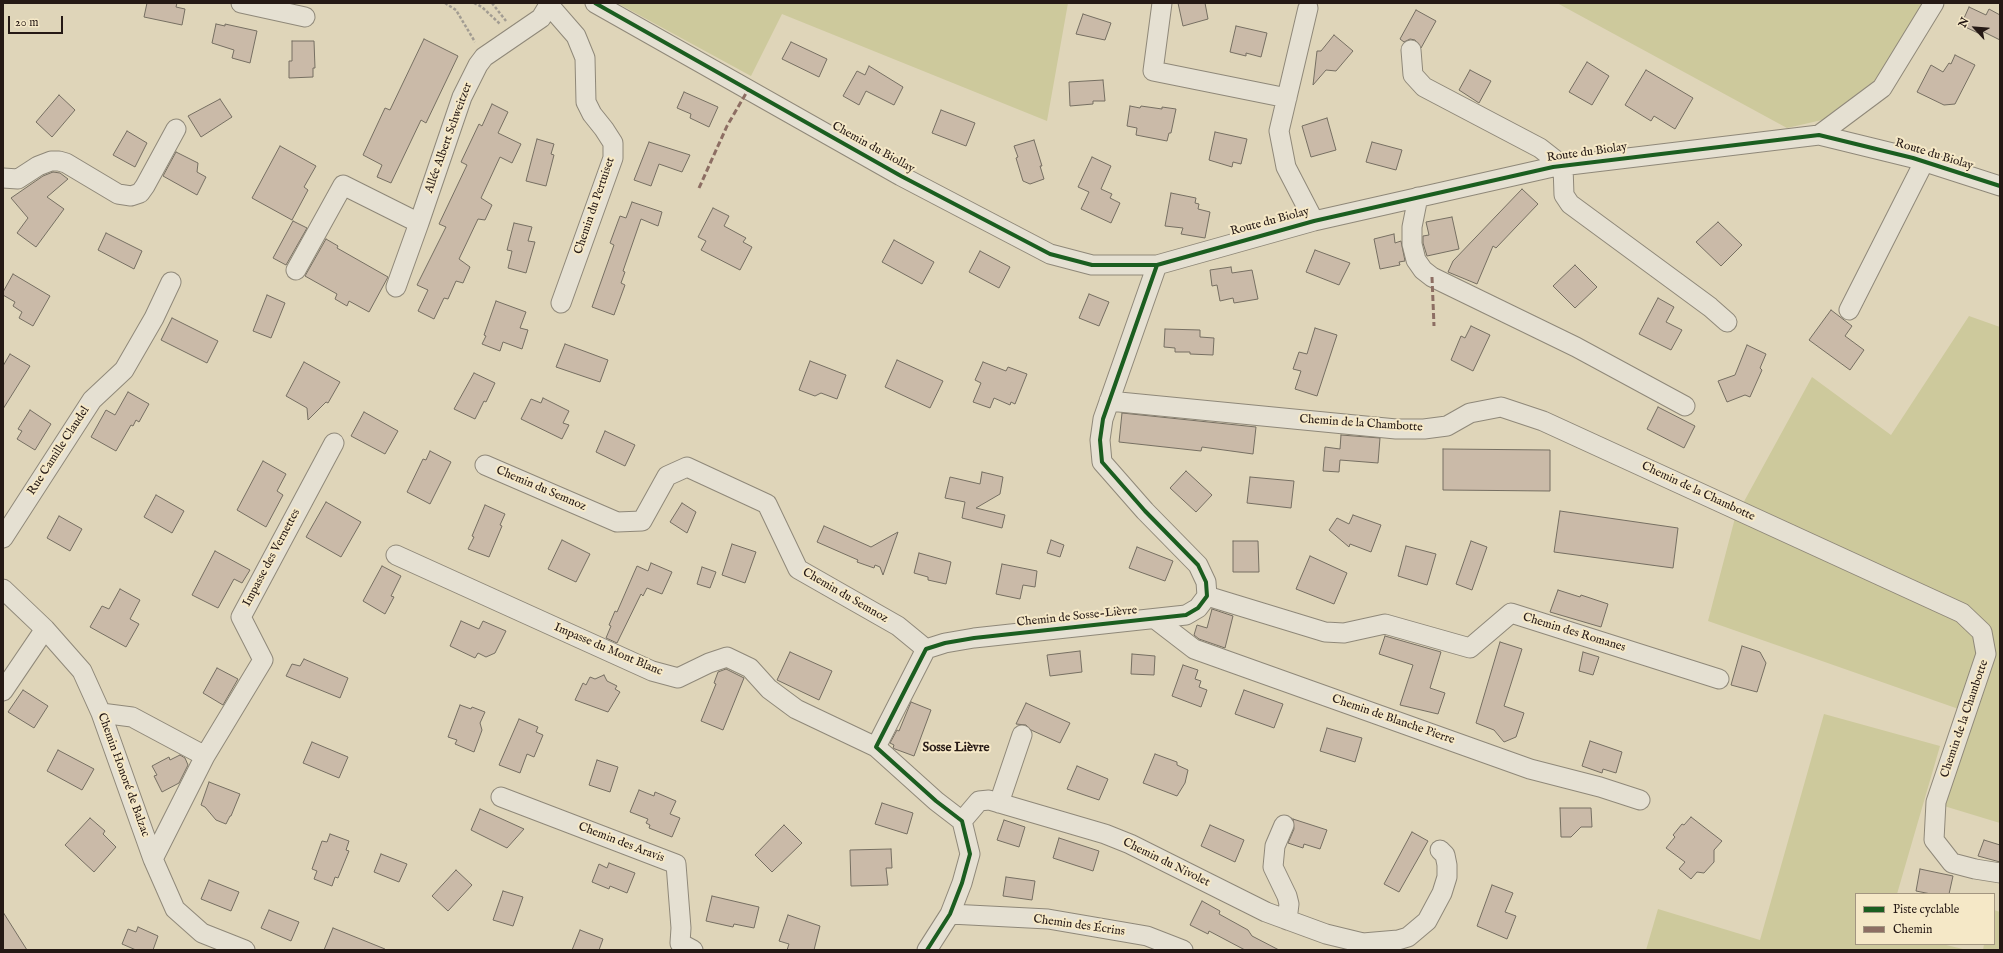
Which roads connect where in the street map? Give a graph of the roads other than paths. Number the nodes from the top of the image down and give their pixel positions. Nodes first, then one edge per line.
1 (241, 3) edge
2 (595, 3) edge
3 (1162, 3) edge
4 (1934, 3) edge
5 (550, 4) edge
6 (1308, 8) dead end
7 (305, 17) dead end
8 (1412, 50) dead end
9 (1287, 98) junction
10 (176, 129) dead end
11 (1818, 135) junction
12 (1924, 162) junction
13 (1563, 166) junction
14 (3, 178) edge
15 (2000, 186) edge
16 (1418, 197) junction
17 (1314, 221) junction
18 (418, 223) junction
19 (1157, 265) junction
20 (296, 270) dead end
21 (170, 282) dead end
22 (396, 287) dead end
23 (561, 303) dead end
24 (1849, 310) dead end
25 (1727, 322) dead end
26 (1109, 401) junction
27 (1686, 406) dead end
28 (334, 443) dead end
29 (485, 465) dead end
30 (3, 538) edge
31 (396, 555) dead end
32 (3, 589) edge
33 (1207, 596) junction
34 (1155, 619) junction
35 (45, 629) junction
36 (926, 649) junction
37 (1719, 679) dead end
38 (3, 691) edge
39 (101, 713) junction
40 (1022, 735) dead end
41 (876, 747) junction
42 (205, 756) junction
43 (501, 796) dead end
44 (1640, 800) dead end
45 (999, 802) junction
46 (962, 821) junction
47 (1284, 825) dead end
48 (1440, 850) dead end
49 (153, 859) junction
50 (2000, 873) edge
51 (950, 914) junction
52 (1287, 920) junction
53 (1366, 946) edge
54 (245, 950) edge
55 (693, 950) edge
56 (928, 950) edge
57 (1182, 950) edge

1 - 7 street
2 - 19 street, Chemin du Biollay
3 - 9 street
4 - 11 street
5 - 18 street, Allée Albert Schweitzer
5 - 23 street, Chemin du Pertuiset
6 - 9 street
8 - 13 street
9 - 17 street
10 - 14 street
11 - 12 street, Route du Biolay
11 - 13 street, Route du Biolay
12 - 15 street, Route du Biolay
12 - 24 street
13 - 16 street, Route du Biolay
13 - 25 street
16 - 17 street, Route du Biolay
16 - 27 street
17 - 19 street, Route du Biolay
18 - 20 street
18 - 22 street, Allée Albert Schweitzer
19 - 26 street
21 - 30 street, Rue Camille Claudel
26 - 33 street
26 - 50 street, Chemin de la Chambotte
28 - 42 street, Impasse des Vernettes
29 - 36 street, Chemin du Semnoz
31 - 41 street, Impasse du Mont Blanc
32 - 35 street, Chemin Honoré de Balzac
33 - 34 street, Chemin de Sosse-Lièvre
33 - 37 street, Chemin des Romanes
34 - 36 street, Chemin de Sosse-Lièvre
34 - 44 street, Chemin de Blanche Pierre
35 - 38 street
35 - 39 street, Chemin Honoré de Balzac
36 - 41 street
39 - 42 street
39 - 49 street, Chemin Honoré de Balzac
40 - 45 street
41 - 46 street
42 - 49 street
43 - 55 street, Chemin des Aravis
45 - 46 street, Chemin du Nivolet
45 - 52 street, Chemin du Nivolet
46 - 51 street
47 - 52 street
48 - 53 street, Chemin du Nivolet
49 - 54 street, Chemin Honoré de Balzac
51 - 56 street
51 - 57 street, Chemin des Écrins
52 - 53 street, Chemin du Nivolet

